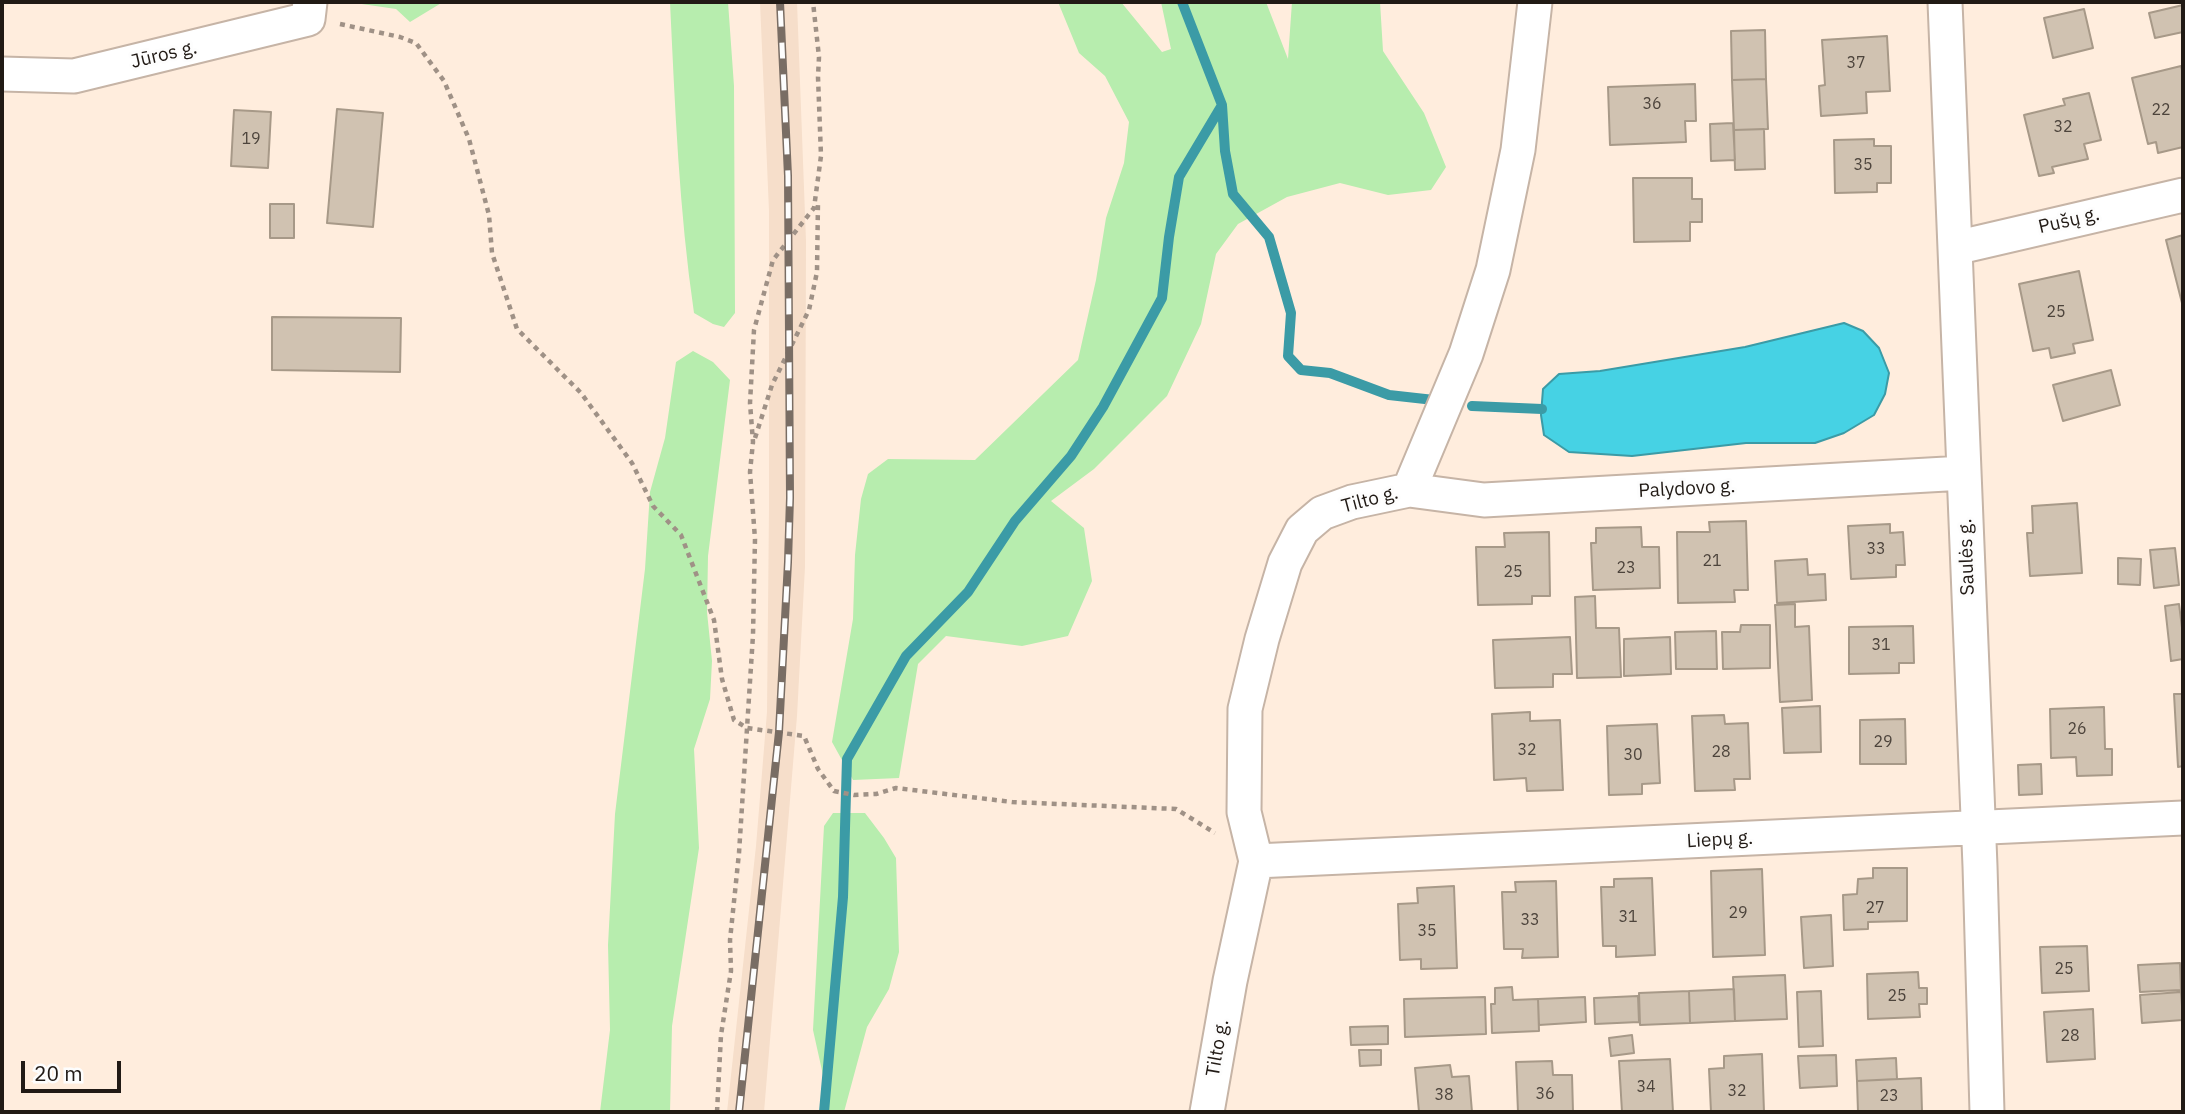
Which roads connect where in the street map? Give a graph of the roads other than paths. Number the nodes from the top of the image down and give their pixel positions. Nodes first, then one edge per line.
1 (1535, 2) edge
2 (1945, 2) edge
3 (309, 10) edge
4 (2, 74) edge
5 (2183, 195) edge
6 (1955, 248) junction
7 (1964, 473) junction
8 (1409, 490) junction
9 (2183, 818) edge
10 (1978, 827) junction
11 (1256, 861) junction
12 (1207, 1112) edge
13 (1987, 1112) edge

1 - 8 street, Tilto g.
2 - 6 street, Saulės g.
3 - 4 street, Jūros g.
5 - 6 street, Pušų g.
6 - 7 street, Saulės g.
7 - 8 street, Palydovo g.
7 - 10 street, Saulės g.
8 - 11 street, Tilto g.
9 - 10 street, Liepų g.
10 - 11 street, Liepų g.
10 - 13 street, Saulės g.
11 - 12 street, Tilto g.

